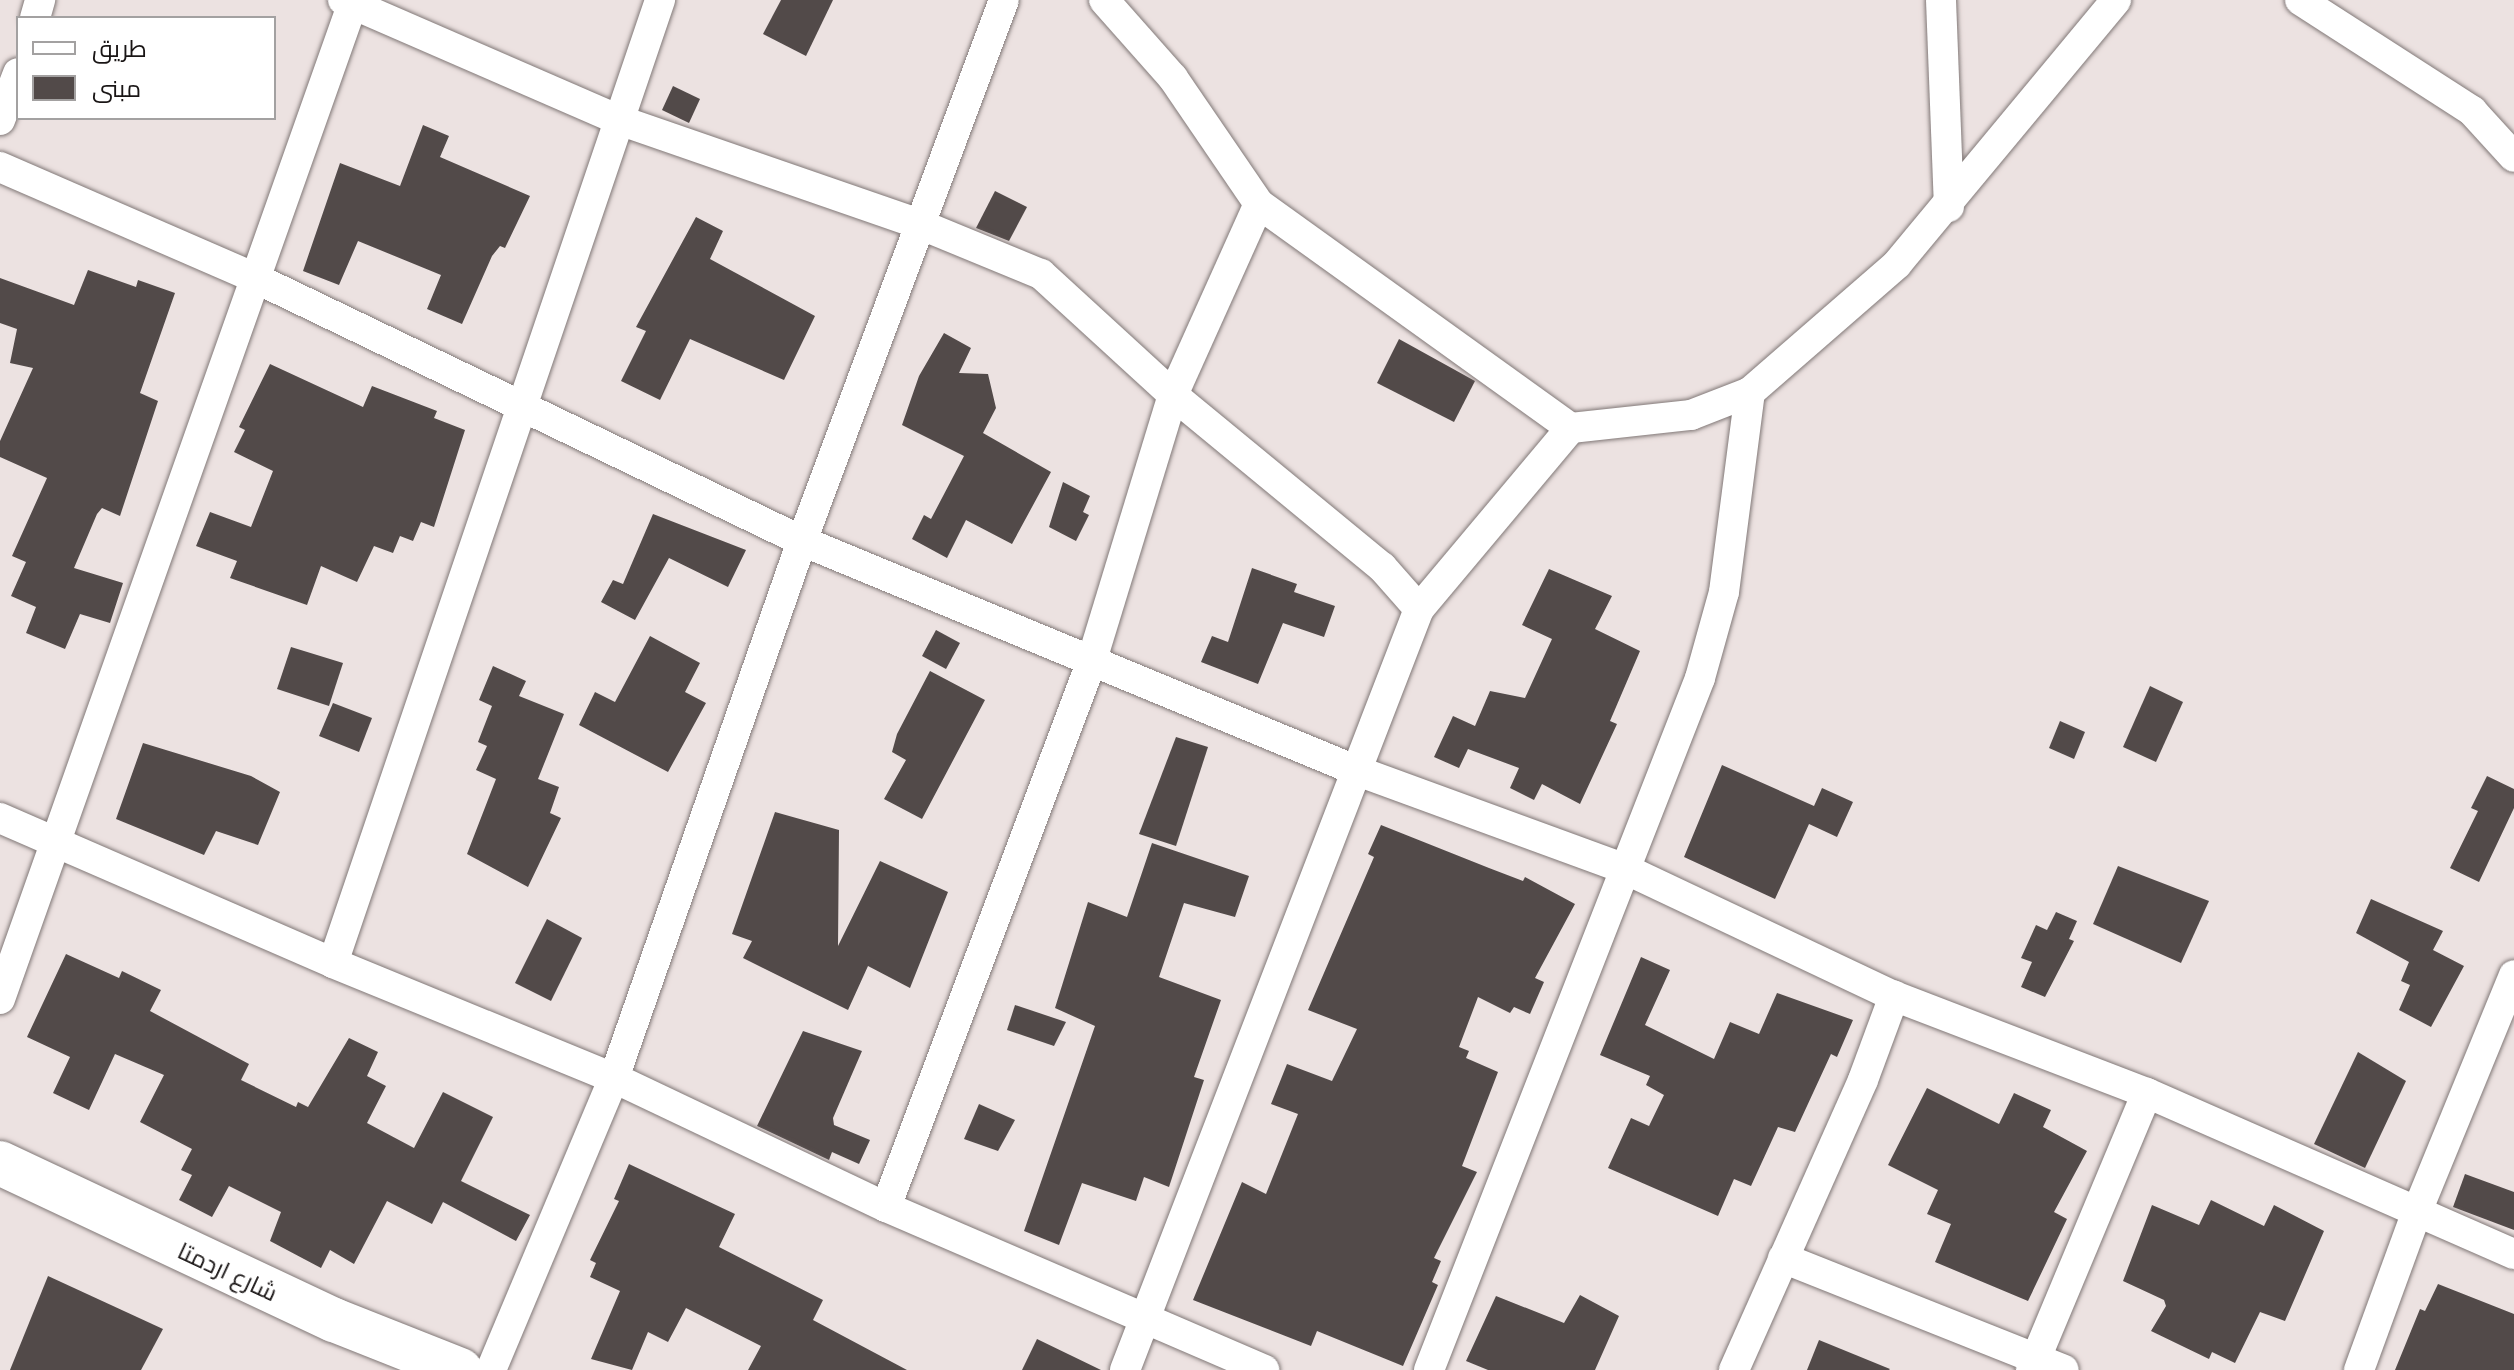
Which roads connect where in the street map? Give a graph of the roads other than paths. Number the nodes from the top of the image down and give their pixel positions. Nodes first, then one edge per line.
1 (660, 0) edge
2 (1004, 0) edge
3 (1104, 0) edge
4 (1941, 0) edge
5 (2116, 0) edge
6 (2300, 0) edge
7 (350, 1) edge
8 (16, 78) edge
9 (0, 120) edge
10 (619, 120) junction
11 (2514, 157) edge
12 (0, 167) edge
13 (1259, 204) junction
14 (1949, 207) junction
15 (917, 223) junction
16 (253, 277) junction
17 (1750, 392) junction
18 (1173, 395) junction
19 (520, 406) junction
20 (1571, 428) junction
21 (802, 541) junction
22 (1419, 609) junction
23 (1091, 663) junction
24 (1355, 770) junction
25 (0, 818) edge
26 (55, 842) junction
27 (1625, 869) junction
28 (333, 963) junction
29 (2514, 975) edge
30 (1894, 996) junction
31 (0, 999) edge
32 (614, 1078) junction
33 (2147, 1093) junction
34 (0, 1163) edge
35 (886, 1207) junction
36 (2416, 1214) junction
37 (2514, 1254) edge
38 (1783, 1258) junction
39 (1145, 1321) junction
40 (2034, 1363) edge
41 (460, 1370) edge
42 (491, 1370) edge
43 (1125, 1370) edge
44 (1264, 1370) edge
45 (1429, 1370) edge
46 (1734, 1370) edge
47 (2064, 1370) edge
48 (2359, 1370) edge

1 - 10 street
2 - 15 street
3 - 13 street
4 - 14 street
5 - 14 street
6 - 11 street
7 - 10 street
7 - 16 street
8 - 9 street
10 - 15 street
10 - 19 street
12 - 16 street
13 - 18 street
13 - 20 street
14 - 17 street
15 - 18 street
15 - 21 street
16 - 19 street
16 - 26 street
17 - 20 street
17 - 27 street
18 - 22 street
18 - 23 street
19 - 21 street
19 - 28 street
20 - 22 street
21 - 23 street
21 - 32 street
22 - 24 street
23 - 24 street
23 - 35 street
24 - 27 street
24 - 39 street
25 - 26 street
26 - 28 street
26 - 31 street
27 - 30 street
27 - 45 street
28 - 32 street
29 - 36 street
30 - 33 street
30 - 38 street
32 - 35 street
32 - 42 street
33 - 36 street
33 - 40 street
34 - 41 main road, شارع اردمتا
35 - 39 street
36 - 37 street
36 - 48 street
38 - 40 street
38 - 46 street
39 - 43 street
39 - 44 street
40 - 47 street

